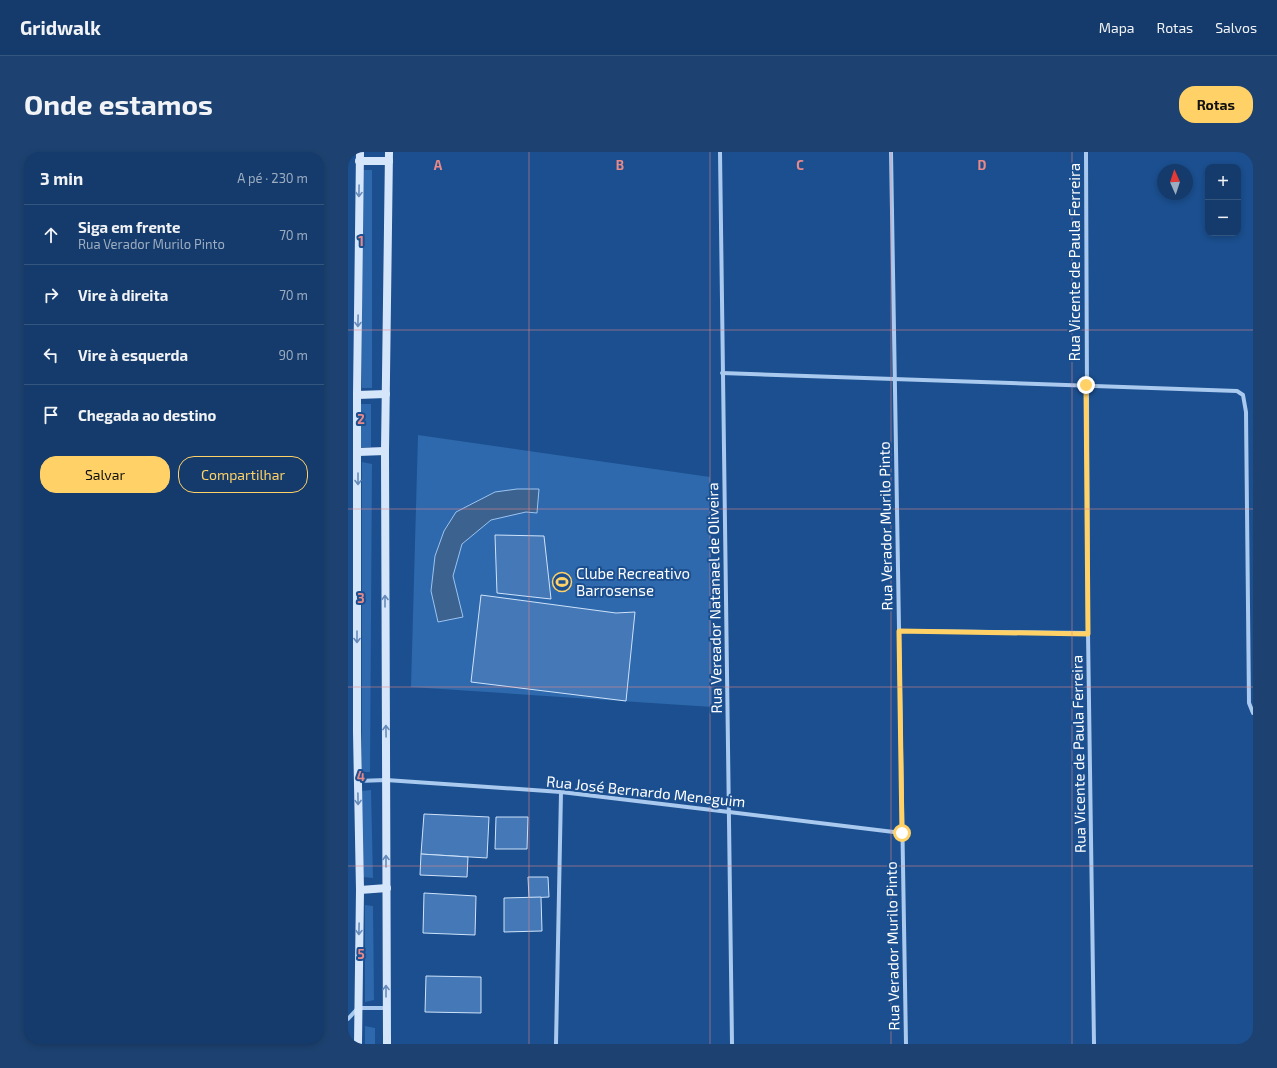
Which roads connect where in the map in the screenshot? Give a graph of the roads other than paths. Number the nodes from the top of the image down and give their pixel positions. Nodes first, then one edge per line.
1 (389, 152) edge
2 (720, 152) edge
3 (891, 152) edge
4 (1086, 152) edge
5 (359, 156) edge
6 (389, 161) junction
7 (722, 374) junction
8 (895, 380) junction
9 (1086, 385) junction
10 (386, 394) junction
11 (357, 395) junction
12 (385, 451) junction
13 (358, 452) junction
14 (899, 631) junction
15 (1088, 634) junction
16 (1253, 713) edge
17 (386, 780) junction
18 (358, 781) junction
19 (561, 792) junction
20 (729, 812) junction
21 (902, 833) junction
22 (386, 888) junction
23 (360, 890) junction
24 (358, 1008) junction
25 (386, 1008) junction
26 (348, 1019) edge
27 (358, 1044) edge
28 (387, 1044) edge
29 (556, 1044) edge
30 (732, 1044) edge
31 (906, 1044) edge
32 (1094, 1044) edge

1 - 6 main road
2 - 7 street, Rua Vereador Natanael de Oliveira
3 - 8 street, Rua Verador Murilo Pinto
4 - 9 street, Rua Vicente de Paula Ferreira
5 - 6 main road
5 -> 11 main road
6 - 10 main road
7 - 8 street
7 - 20 street, Rua Vereador Natanael de Oliveira
8 - 9 street
8 - 14 street, Rua Verador Murilo Pinto
9 - 15 street, Rua Vicente de Paula Ferreira
9 - 16 street
10 - 11 main road
10 - 12 main road
11 - 13 main road
12 - 13 main road
17 -> 12 main road
13 -> 18 main road
14 - 15 street
14 - 21 street, Rua Verador Murilo Pinto
15 - 32 street, Rua Vicente de Paula Ferreira
17 - 18 street, Rua José Bernardo Meneguim
17 - 19 street, Rua José Bernardo Meneguim
22 -> 17 main road
18 -> 23 main road
19 - 20 street, Rua José Bernardo Meneguim
19 - 29 street
20 - 21 street, Rua José Bernardo Meneguim
20 - 30 street, Rua Vereador Natanael de Oliveira
21 - 31 street, Rua Verador Murilo Pinto
22 - 23 main road
25 -> 22 main road
23 -> 24 main road
24 - 25 street
24 - 26 street
24 - 27 main road
25 - 28 main road

